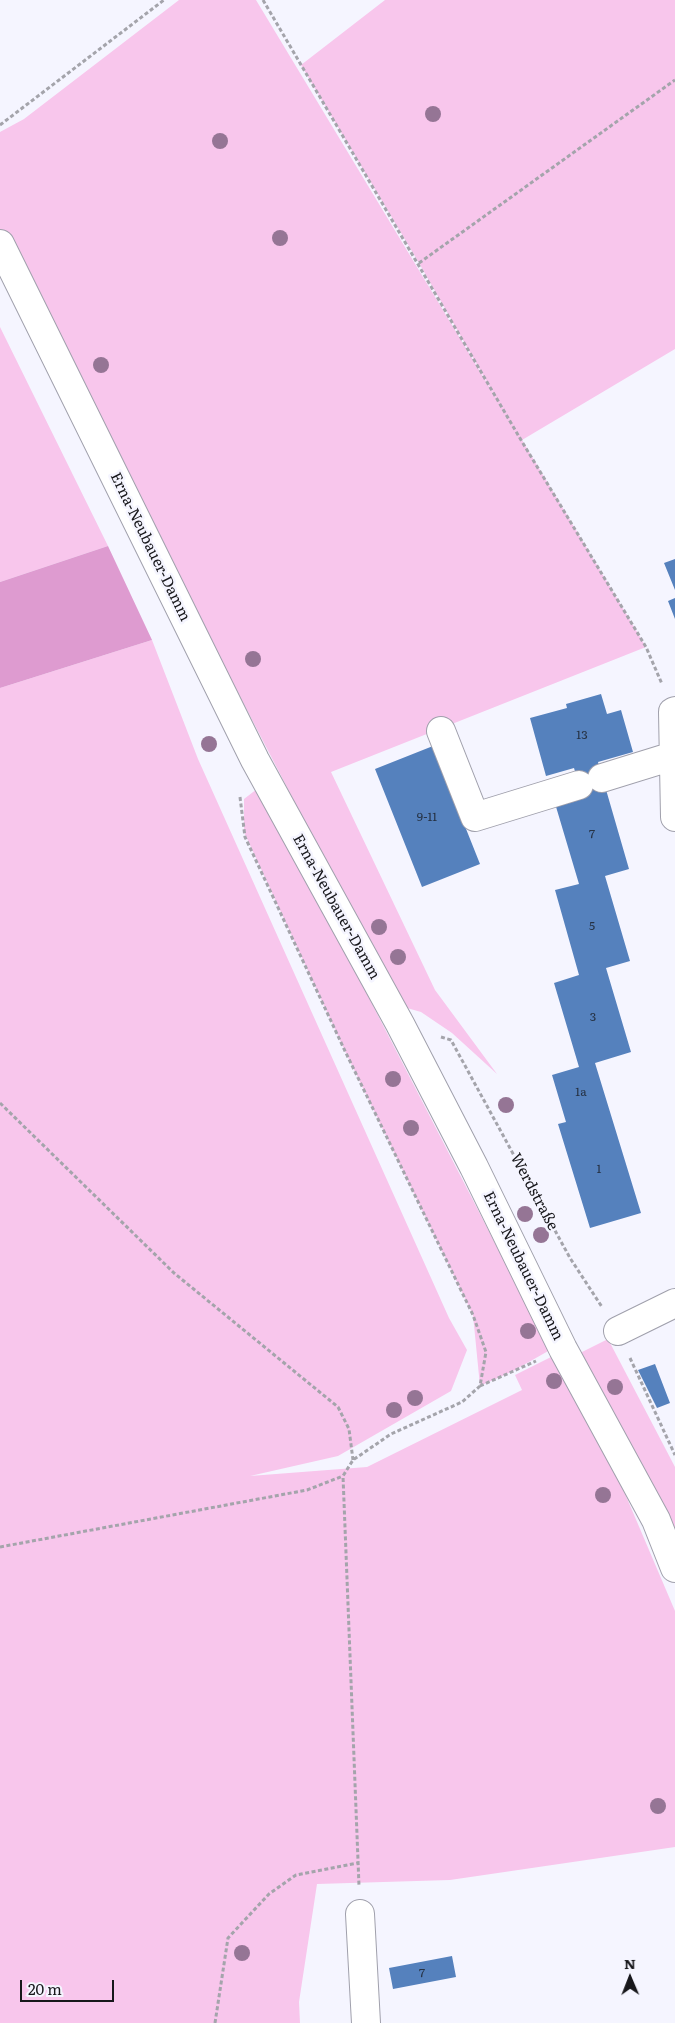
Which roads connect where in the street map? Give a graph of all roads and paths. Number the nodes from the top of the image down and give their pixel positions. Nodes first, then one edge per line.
1 (164, 0) edge
2 (263, 0) edge
3 (675, 80) edge
4 (0, 125) edge
5 (0, 244) edge
6 (419, 263) junction
7 (674, 712) edge
8 (441, 731) dead end
9 (673, 756) junction
10 (255, 760) junction
11 (675, 817) edge
12 (400, 1024) junction
13 (0, 1103) edge
14 (675, 1303) edge
15 (618, 1331) junction
16 (514, 1371) dead end
17 (480, 1386) junction
18 (675, 1455) edge
19 (353, 1460) junction
20 (343, 1476) junction
21 (0, 1547) edge
22 (675, 1568) edge
23 (358, 1863) junction
24 (360, 1914) joint
25 (215, 2023) edge
26 (366, 2023) edge

1 - 4 path
2 - 6 path
3 - 6 path
5 - 10 street, Erna-Neubauer-Damm
6 - 7 path
7 - 9 street
8 - 9 street
9 - 11 street
10 - 12 street, Erna-Neubauer-Damm
10 - 17 path
12 - 15 path, Werdstraße
12 - 22 street, Erna-Neubauer-Damm
13 - 19 path
14 - 15 street
15 - 18 path, Werdstraße
16 - 17 path
17 - 19 path
19 - 20 path
20 - 21 path
20 - 23 path
23 - 24 path
23 - 25 path
24 - 26 street

